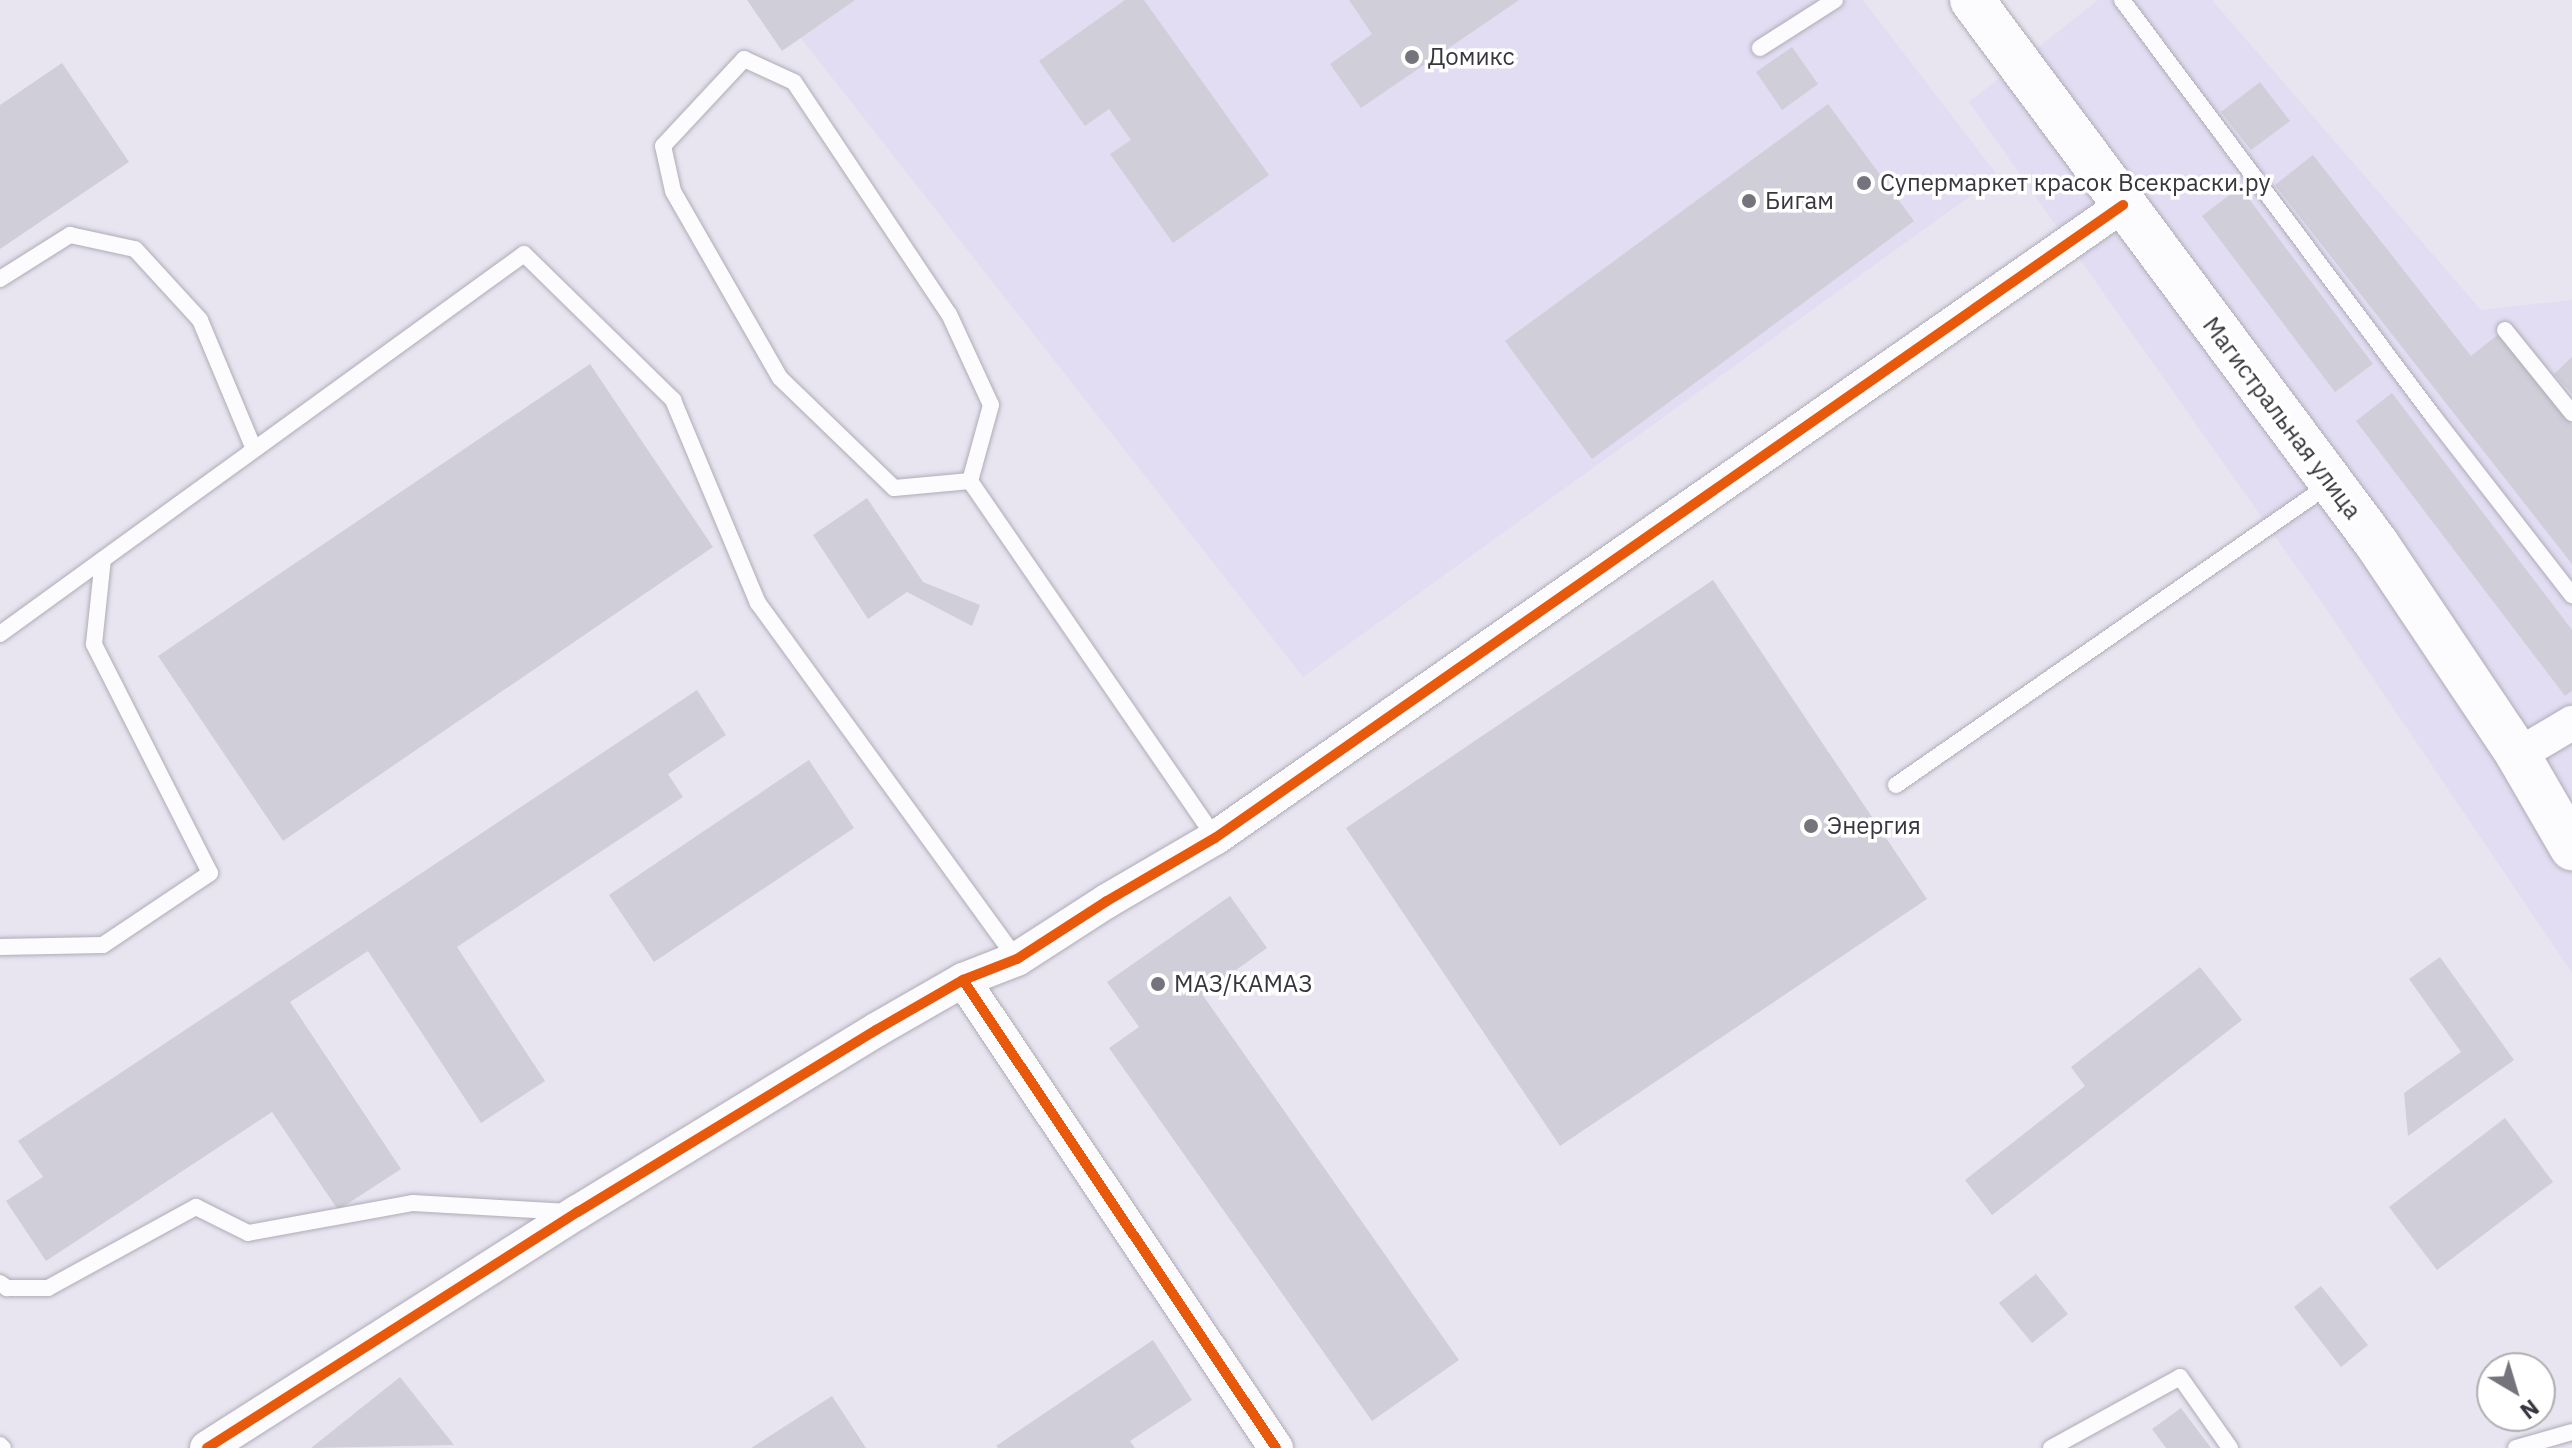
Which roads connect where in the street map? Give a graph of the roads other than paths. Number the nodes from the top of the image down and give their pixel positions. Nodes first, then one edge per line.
1 (1835, 0) edge
2 (1972, 0) edge
3 (2122, 0) edge
4 (1760, 48) dead end
5 (2123, 205) junction
6 (0, 279) edge
7 (2505, 330) dead end
8 (2572, 413) edge
9 (254, 449) junction
10 (970, 481) junction
11 (2331, 484) junction
12 (103, 559) junction
13 (2572, 595) edge
14 (0, 634) edge
15 (2572, 723) edge
16 (2518, 755) junction
17 (1896, 785) dead end
18 (1215, 838) junction
19 (2572, 848) edge
20 (0, 947) edge
21 (1017, 959) junction
22 (963, 980) junction
23 (578, 1212) junction
24 (0, 1283) edge
25 (2572, 1432) edge
26 (207, 1448) edge
27 (1276, 1448) edge
28 (2051, 1448) edge
29 (2230, 1448) edge
30 (2516, 1448) edge

1 - 4 lane
2 - 5 main road, Магистральная улица
3 - 13 lane
5 - 11 main road, Магистральная улица
5 - 18 street
6 - 9 lane
7 - 8 lane
9 - 12 lane
9 - 21 lane
10 - 10 lane
10 - 18 lane
11 - 16 main road, Магистральная улица
11 - 17 lane
12 - 14 lane
12 - 20 lane
15 - 16 street
16 - 19 main road, Магистральная улица
18 - 21 street
21 - 22 street
22 - 23 street
22 - 27 street
23 - 24 lane
23 - 26 street
25 - 30 lane
28 - 29 lane

